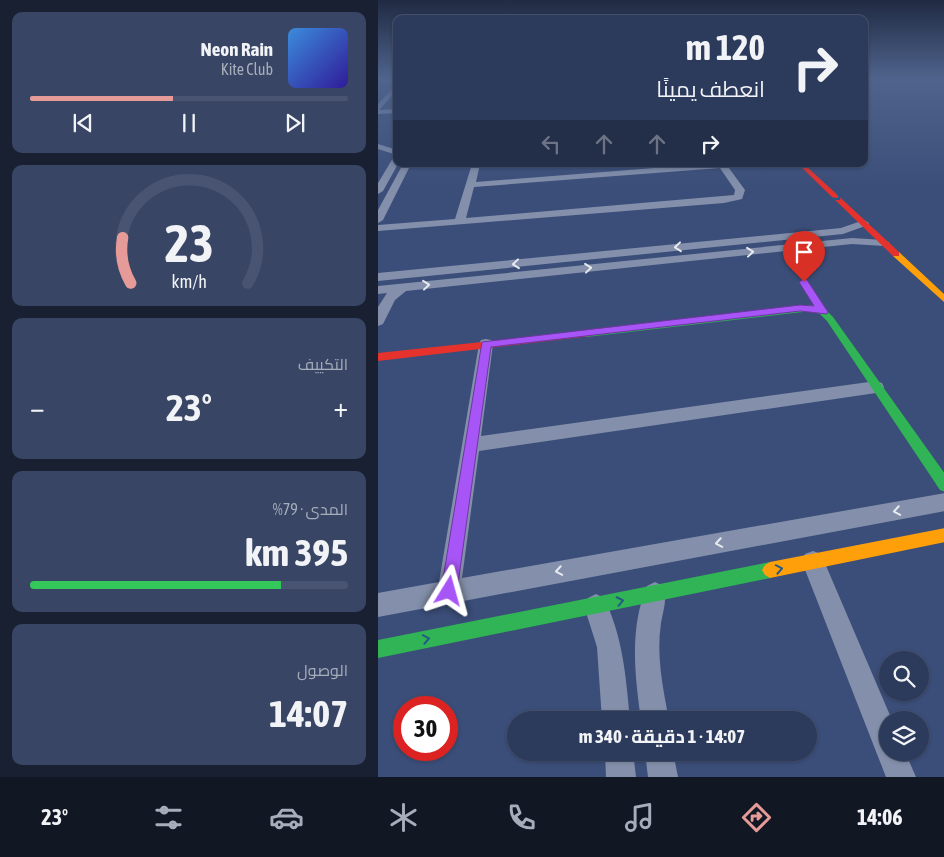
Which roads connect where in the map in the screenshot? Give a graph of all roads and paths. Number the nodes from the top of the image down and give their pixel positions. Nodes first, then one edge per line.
1 (378, 146) edge
2 (378, 154) edge
3 (393, 155) edge
4 (393, 156) edge
5 (393, 163) edge
6 (405, 167) edge
7 (475, 167) edge
8 (684, 167) edge
9 (724, 167) edge
10 (804, 167) edge
11 (821, 167) edge
12 (470, 184) junction
13 (839, 184) dead end
14 (378, 192) edge
15 (378, 220) edge
16 (460, 222) junction
17 (864, 223) junction
18 (378, 228) edge
19 (884, 243) junction
20 (378, 277) edge
21 (804, 282) dead end
22 (402, 288) junction
23 (378, 290) edge
24 (944, 300) edge
25 (823, 312) junction
26 (378, 321) edge
27 (486, 344) junction
28 (378, 357) edge
29 (876, 387) junction
30 (471, 445) junction
31 (944, 486) edge
32 (944, 502) edge
33 (944, 535) edge
34 (814, 562) junction
35 (449, 591) junction
36 (655, 594) junction
37 (378, 605) edge
38 (596, 606) junction
39 (378, 649) edge
40 (615, 711) edge
41 (654, 711) edge
42 (879, 723) edge
43 (620, 761) edge
44 (660, 761) edge
45 (895, 761) edge
46 (621, 777) edge
47 (663, 777) edge
48 (901, 777) edge

1 - 3 street
2 - 4 street
5 - 14 street
6 - 15 street
7 - 12 street
8 - 12 street
9 - 16 street
10 -> 17 street
11 - 13 street
12 - 16 street
16 - 18 street
17 - 19 street
17 -> 20 street
22 -> 19 street
19 - 24 street
21 - 25 lane
22 - 23 street
22 - 26 street
25 - 27 street
25 - 29 street
27 - 28 street
27 - 30 street
29 - 30 street
29 - 31 street
30 - 35 street
32 -> 35 street
33 - 34 street
36 -> 34 street
34 - 42 street
35 - 37 street
38 -> 36 street
36 - 41 street
39 -> 38 street
38 - 40 street
43 - 46 street
44 - 47 street
45 - 48 street

